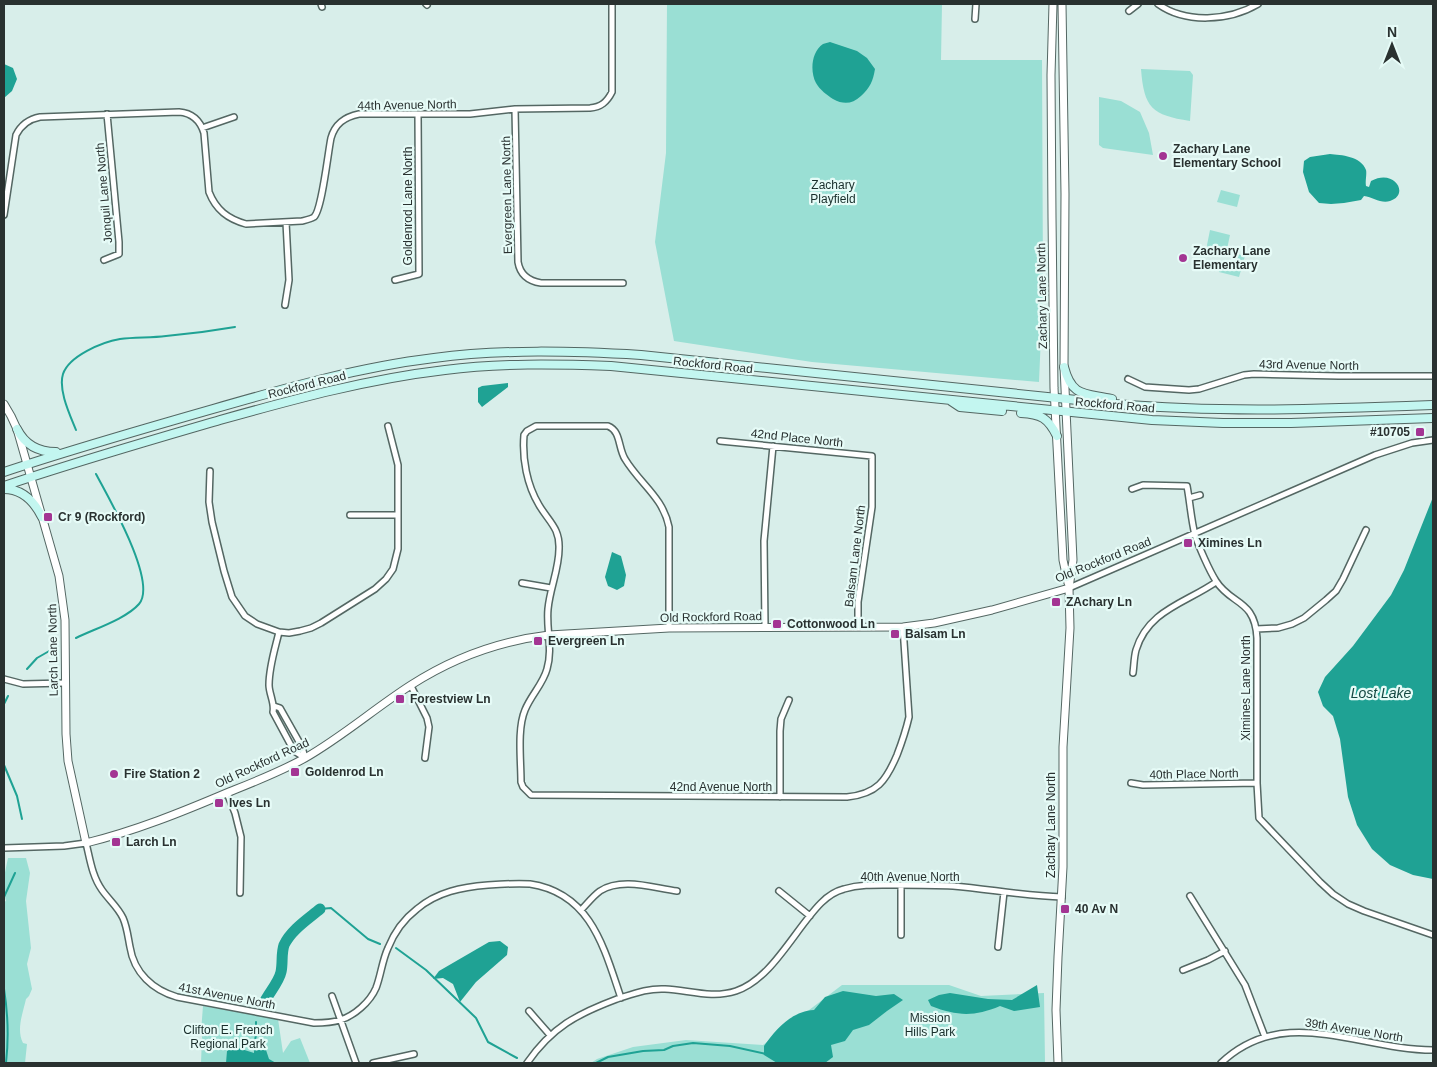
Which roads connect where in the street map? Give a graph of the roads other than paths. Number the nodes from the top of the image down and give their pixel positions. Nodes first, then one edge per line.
1 (612, 4) edge
2 (976, 4) edge
3 (1052, 4) edge
4 (1062, 4) edge
5 (1138, 4) edge
6 (1158, 4) edge
7 (1258, 4) edge
8 (1128, 11) dead end
9 (975, 19) dead end
10 (515, 109) junction
11 (107, 114) junction
12 (418, 114) junction
13 (234, 116) dead end
14 (202, 128) junction
15 (5, 200) edge
16 (4, 216) edge
17 (286, 222) junction
18 (104, 260) dead end
19 (395, 280) dead end
20 (623, 283) dead end
21 (285, 305) dead end
22 (1064, 367) junction
23 (1433, 376) edge
24 (1128, 379) dead end
25 (1055, 397) junction
26 (1066, 399) junction
27 (950, 400) junction
28 (4, 404) edge
29 (1433, 405) edge
30 (1138, 406) junction
31 (1056, 411) junction
32 (1067, 412) junction
33 (1433, 418) edge
34 (388, 426) dead end
35 (16, 429) junction
36 (1057, 436) junction
37 (1433, 440) edge
38 (720, 441) dead end
39 (774, 446) junction
40 (63, 452) junction
41 (872, 456) joint
42 (27, 464) junction
43 (210, 471) dead end
44 (4, 472) edge
45 (30, 477) junction
46 (4, 488) edge
47 (1132, 489) dead end
48 (1200, 495) dead end
49 (1189, 498) junction
50 (350, 515) dead end
51 (397, 515) junction
52 (1072, 516) junction
53 (42, 517) junction
54 (1061, 517) junction
55 (1366, 530) dead end
56 (1195, 534) junction
57 (1216, 582) junction
58 (522, 583) dead end
59 (551, 588) junction
60 (1069, 588) junction
61 (765, 627) junction
62 (903, 627) junction
63 (669, 628) junction
64 (858, 628) junction
65 (1256, 629) junction
66 (278, 632) junction
67 (549, 635) junction
68 (1133, 673) dead end
69 (4, 679) edge
70 (66, 683) junction
71 (411, 686) junction
72 (789, 700) dead end
73 (274, 706) junction
74 (305, 758) junction
75 (425, 758) dead end
76 (1131, 783) dead end
77 (1257, 783) junction
78 (227, 793) junction
79 (780, 798) junction
80 (86, 843) junction
81 (4, 848) edge
82 (901, 885) junction
83 (677, 891) dead end
84 (779, 891) dead end
85 (1004, 892) junction
86 (240, 894) dead end
87 (1190, 896) dead end
88 (1062, 897) junction
89 (581, 910) junction
90 (810, 916) junction
91 (901, 935) dead end
92 (1433, 935) edge
93 (998, 948) dead end
94 (1224, 951) junction
95 (1184, 970) dead end
96 (332, 996) dead end
97 (621, 998) junction
98 (529, 1011) dead end
99 (341, 1020) junction
100 (550, 1035) junction
101 (1265, 1037) junction
102 (1433, 1050) edge
103 (414, 1054) dead end
104 (356, 1063) edge
105 (373, 1063) edge
106 (527, 1063) edge
107 (1058, 1063) edge
108 (1221, 1063) edge

1 - 10 street, 44th Avenue North
2 - 9 street
3 - 25 street, Zachary Lane North
4 - 22 street, Zachary Lane North
5 - 8 street
6 - 7 street
10 - 12 street, 44th Avenue North
10 - 20 street, Evergreen Lane North
11 - 14 street
11 - 15 street
11 - 18 street, Jonquil Lane North
12 - 17 street, 44th Avenue North
12 - 19 street, Goldenrod Lane North
13 - 14 street
14 - 17 street, 44th Avenue North
15 - 16 street
17 - 21 street
22 - 26 street, Zachary Lane North
22 - 30 main road
23 - 24 street, 43rd Avenue North
25 - 26 main road, Rockford Road
25 - 31 street, Zachary Lane North
25 - 40 main road, Rockford Road
26 - 30 main road, Rockford Road
26 - 32 street, Zachary Lane North
27 - 31 main road, Rockford Road
27 - 36 main road
27 - 45 main road, Rockford Road
28 - 35 street, Larch Lane North
29 - 30 main road, Rockford Road
31 - 32 main road, Rockford Road
31 - 36 street, Zachary Lane North
32 - 33 main road, Rockford Road
32 - 52 street, Zachary Lane North
34 - 51 street
35 - 40 main road
35 - 42 street, Larch Lane North
36 - 54 street, Zachary Lane North
37 - 56 street, Old Rockford Road
38 - 39 street, 42nd Place North
39 - 41 street, 42nd Place North
39 - 61 street
40 - 42 main road, Rockford Road
41 - 64 street, Balsam Lane North
42 - 44 main road, Rockford Road
42 - 45 street, Larch Lane North
43 - 66 street
45 - 46 main road, Rockford Road
45 - 53 street, Larch Lane North
46 - 53 main road
47 - 49 street
48 - 49 street
49 - 56 street, Ximines Lane North
50 - 51 street
51 - 66 street
52 - 54 street
52 - 60 street, Zachary Lane North
53 - 70 street, Larch Lane North
54 - 60 street, Zachary Lane North
55 - 65 street
56 - 57 street, Ximines Lane North
56 - 60 street, Old Rockford Road
57 - 65 street, Ximines Lane North
57 - 68 street
58 - 59 street
59 - 63 street
59 - 67 street
60 - 62 street, Old Rockford Road
60 - 88 street, Zachary Lane North
61 - 63 street, Old Rockford Road
61 - 64 street, Old Rockford Road
62 - 64 street, Old Rockford Road
62 - 79 street, 42nd Avenue North
63 - 67 street, Old Rockford Road
65 - 77 street, Ximines Lane North
66 - 73 street
67 - 71 street, Old Rockford Road
67 - 79 street, 42nd Avenue North
69 - 70 street
70 - 80 street, Larch Lane North
71 - 74 street, Old Rockford Road
71 - 75 street
72 - 79 street
73 - 74 street
73 - 74 street
74 - 78 street, Old Rockford Road
76 - 77 street, 40th Place North
77 - 92 street, Ximines Lane North
78 - 80 street, Old Rockford Road
78 - 86 street
80 - 81 street, Old Rockford Road
80 - 99 street, 41st Avenue North
82 - 85 street, 40th Avenue North
82 - 90 street, 40th Avenue North
82 - 91 street
83 - 89 street
84 - 90 street
85 - 88 street, 40th Avenue North
85 - 93 street
87 - 94 street
88 - 107 street, Zachary Lane North
89 - 97 street
89 - 99 street, 41st Avenue North
90 - 97 street, 40th Avenue North
94 - 95 street
94 - 101 street
96 - 99 street
97 - 100 street, 40th Avenue North
98 - 100 street
99 - 104 street
100 - 106 street, 40th Avenue North
101 - 102 street, 39th Avenue North
101 - 108 street, 39th Avenue North
103 - 105 street

